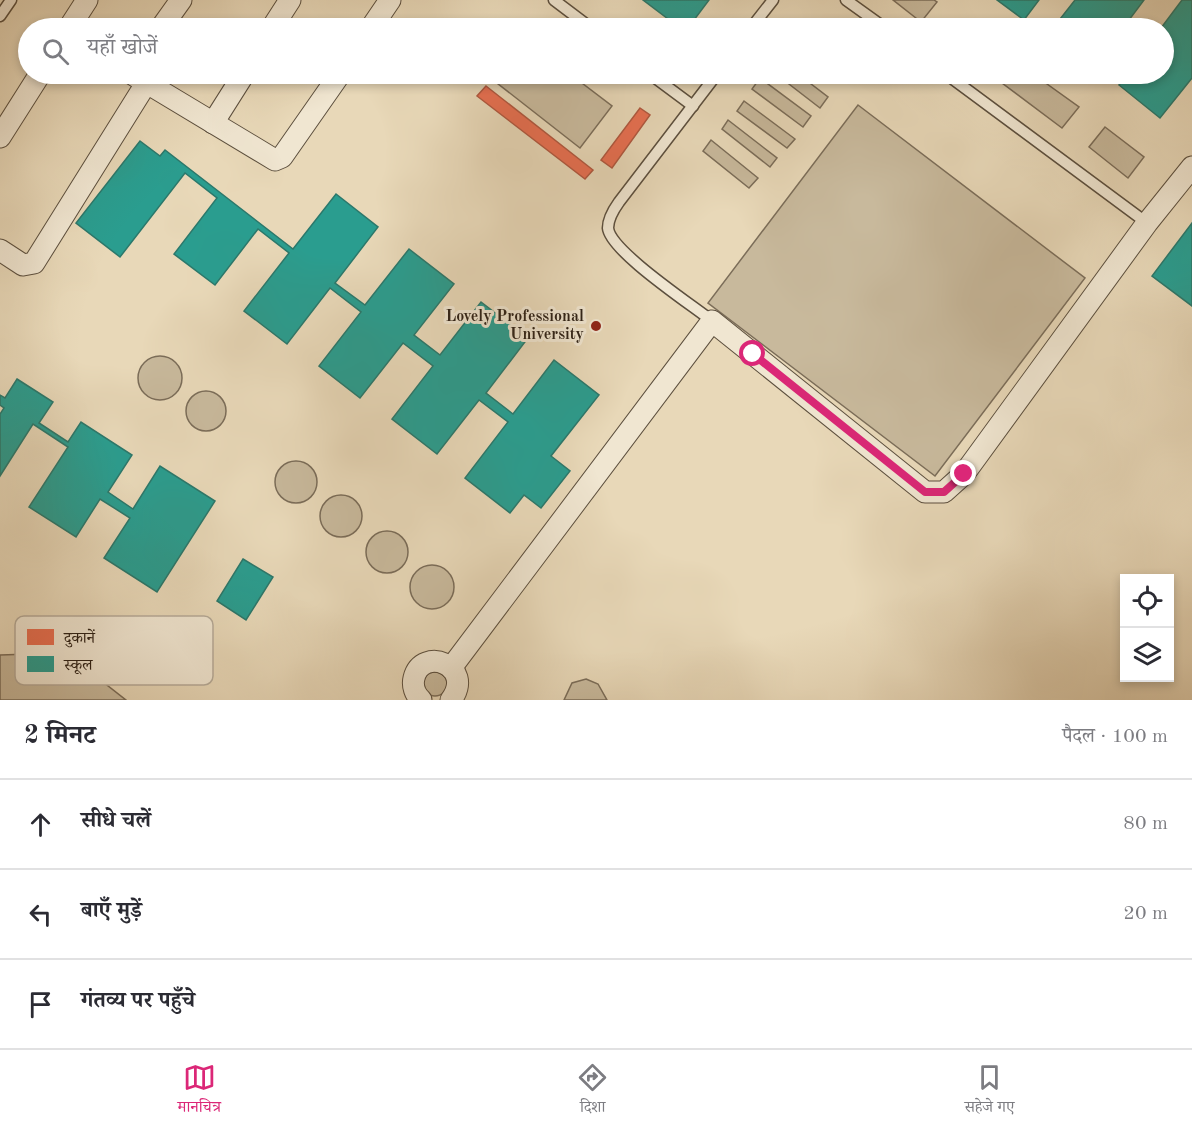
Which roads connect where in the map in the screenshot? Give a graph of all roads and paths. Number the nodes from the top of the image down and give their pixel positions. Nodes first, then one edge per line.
1 (11, 0) edge
2 (87, 0) edge
3 (181, 0) edge
4 (290, 0) edge
5 (390, 0) edge
6 (554, 0) edge
7 (773, 0) edge
8 (846, 0) edge
9 (0, 16) edge
10 (75, 18) edge
11 (168, 18) edge
12 (278, 18) edge
13 (378, 18) edge
14 (578, 18) edge
15 (759, 18) edge
16 (871, 18) edge
17 (34, 84) edge
18 (137, 84) edge
19 (150, 84) edge
20 (238, 84) edge
21 (333, 84) edge
22 (663, 84) edge
23 (710, 84) edge
24 (959, 84) edge
25 (693, 106) junction
26 (213, 123) junction
27 (0, 137) edge
28 (1192, 167) edge
29 (1147, 223) junction
30 (0, 250) edge
31 (712, 321) junction
32 (451, 668) junction
33 (421, 700) edge
34 (452, 700) edge

1 - 9 lane
2 - 10 street
3 - 11 street
4 - 12 street
5 - 13 street
6 - 14 lane
7 - 15 lane
8 - 16 lane
17 - 27 street
18 - 30 street
19 - 26 street
20 - 26 street
21 - 26 street
22 - 25 lane
23 - 25 lane
24 - 29 lane
25 - 31 lane
28 - 29 street
29 - 31 street
31 - 32 street
32 - 33 street
32 - 34 street

